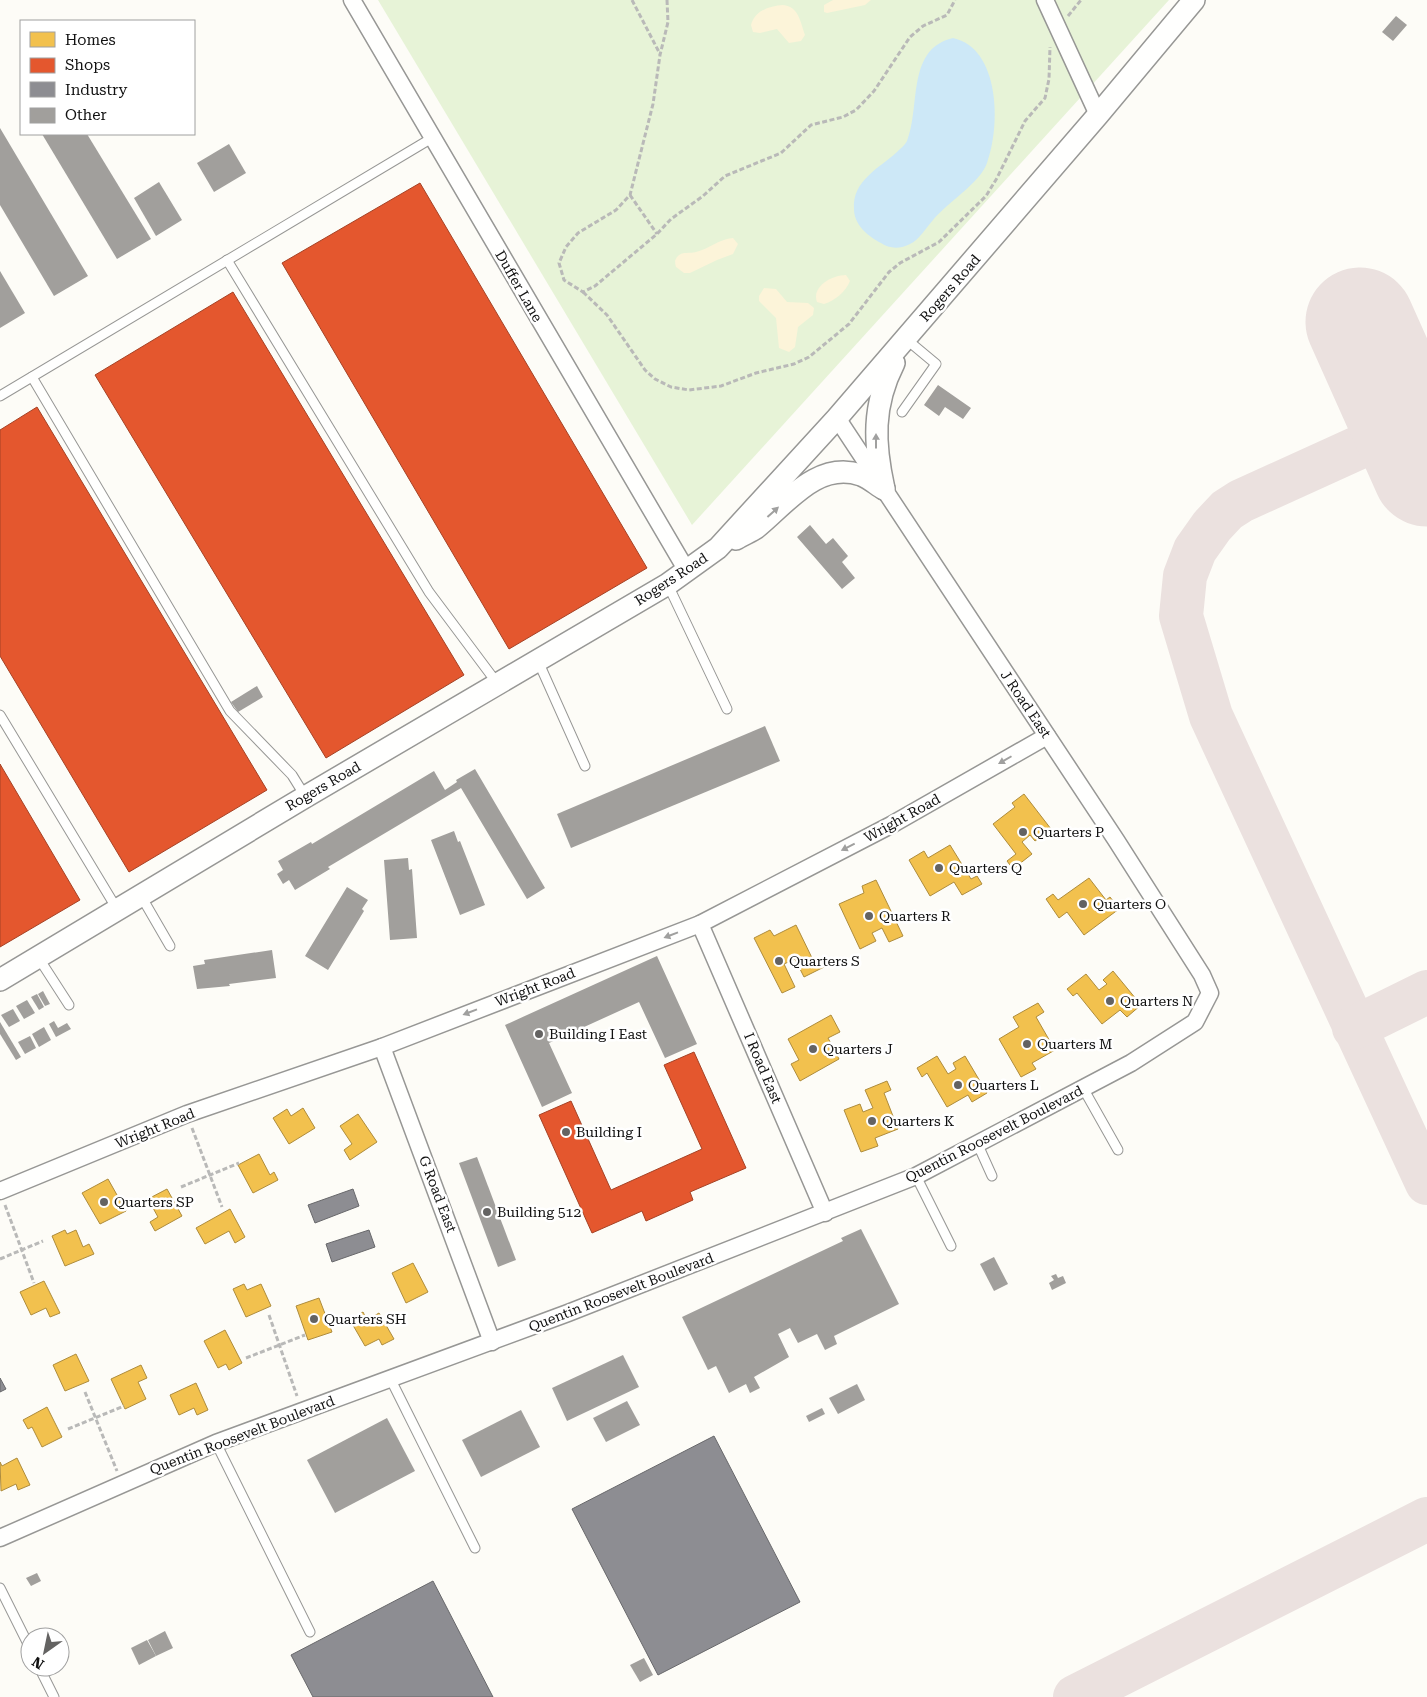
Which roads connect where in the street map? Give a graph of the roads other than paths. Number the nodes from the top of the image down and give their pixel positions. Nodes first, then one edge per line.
1 (352, 0) edge
2 (1045, 0) edge
3 (1194, 0) edge
4 (1098, 114) junction
5 (432, 138) junction
6 (227, 260) junction
7 (906, 339) junction
8 (32, 377) junction
9 (0, 396) edge
10 (902, 412) dead end
11 (837, 418) junction
12 (884, 489) junction
13 (718, 548) junction
14 (687, 571) junction
15 (668, 584) junction
16 (538, 661) junction
17 (498, 685) junction
18 (726, 709) dead end
19 (0, 715) edge
20 (1047, 736) junction
21 (585, 766) dead end
22 (305, 797) junction
23 (140, 896) junction
24 (117, 910) junction
25 (700, 924) junction
26 (170, 946) dead end
27 (38, 957) junction
28 (0, 980) edge
29 (1210, 993) joint
30 (69, 1005) dead end
31 (382, 1047) junction
32 (1083, 1088) junction
33 (978, 1145) junction
34 (1118, 1150) dead end
35 (916, 1176) junction
36 (992, 1176) dead end
37 (2, 1196) edge
38 (825, 1213) junction
39 (951, 1246) dead end
40 (492, 1342) junction
41 (390, 1378) junction
42 (216, 1443) junction
43 (0, 1538) edge
44 (475, 1548) dead end
45 (0, 1588) edge
46 (20, 1628) edge
47 (310, 1632) dead end
48 (44, 1677) edge
49 (54, 1697) edge

1 - 5 street, Duffer Lane
2 - 4 street
3 - 4 street, Rogers Road
4 - 7 street, Rogers Road
5 - 6 lane
5 - 14 street, Duffer Lane
6 - 8 lane
6 - 17 lane
7 - 10 lane
7 - 11 street, Rogers Road
12 -> 7 street
8 - 9 lane
8 - 22 lane
11 - 12 street, J Road East
11 - 13 street, Rogers Road
13 -> 12 street
12 - 20 street, J Road East
13 - 14 street, Rogers Road
14 - 15 street, Rogers Road
15 - 16 street, Rogers Road
15 - 18 lane
16 - 17 street, Rogers Road
16 - 21 lane
17 - 22 street, Rogers Road
19 - 24 lane
20 -> 25 street, Wright Road
20 - 29 street, J Road East
22 - 23 street, Rogers Road
23 - 24 street, Rogers Road
23 - 26 lane
24 - 27 street, Rogers Road
25 -> 31 street, Wright Road
25 - 38 street, I Road East
27 - 28 street, Rogers Road
27 - 30 lane
29 - 32 street, Quentin Roosevelt Boulevard
31 - 37 street, Wright Road
31 - 40 street, G Road East
32 - 33 street, Quentin Roosevelt Boulevard
32 - 34 lane
33 - 35 street, Quentin Roosevelt Boulevard
33 - 36 lane
35 - 38 street, Quentin Roosevelt Boulevard
35 - 39 lane
38 - 40 street, Quentin Roosevelt Boulevard
40 - 41 street, Quentin Roosevelt Boulevard
41 - 42 street, Quentin Roosevelt Boulevard
41 - 44 lane
42 - 43 street, Quentin Roosevelt Boulevard
42 - 47 lane
45 - 46 lane
48 - 49 lane

